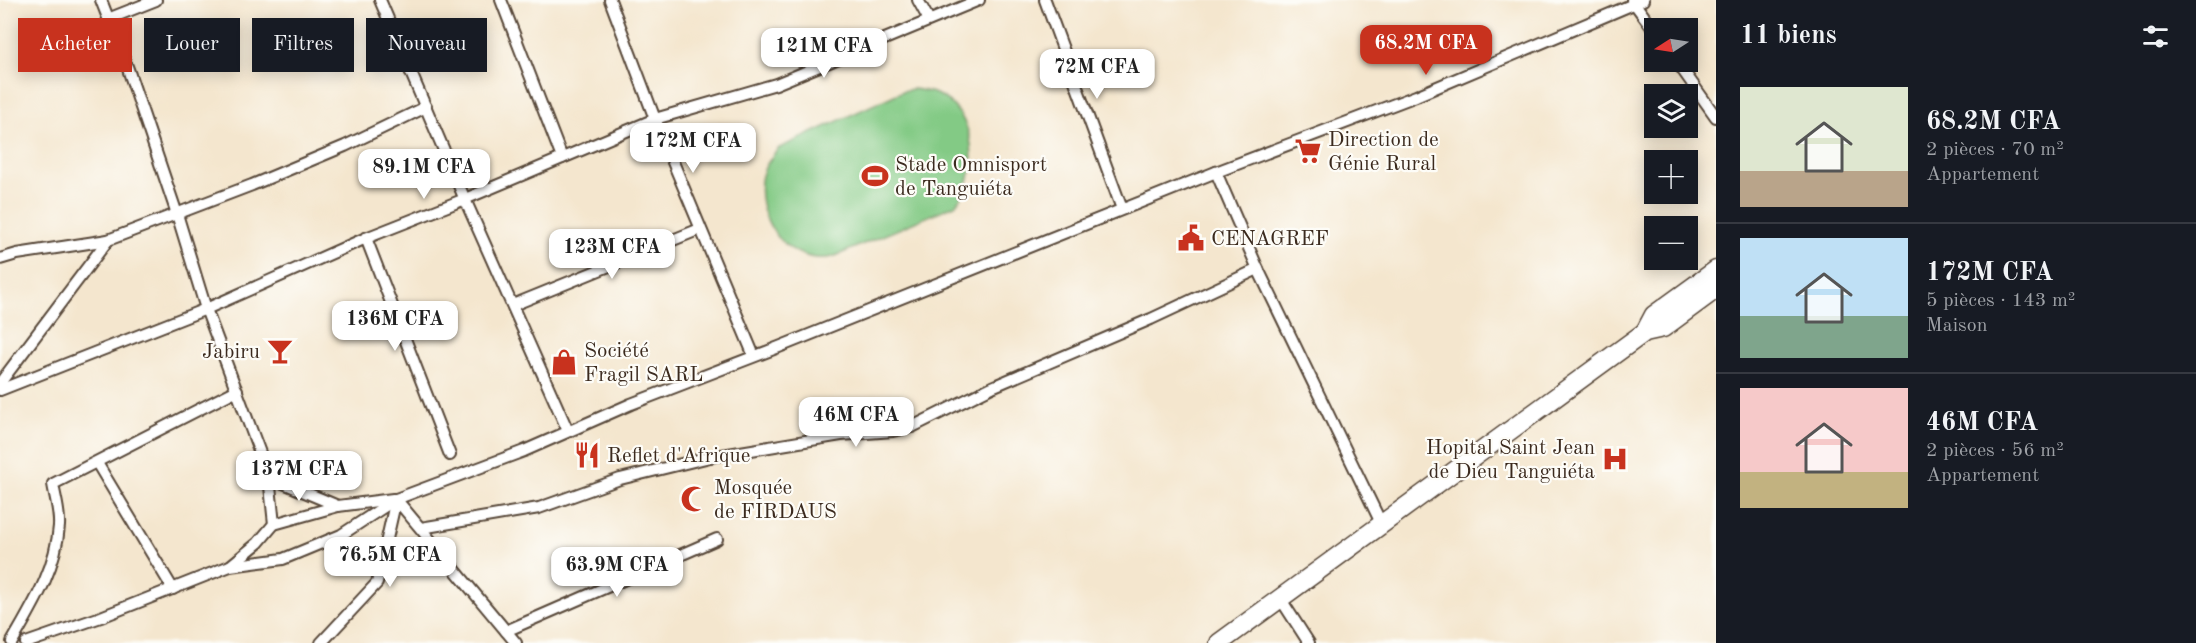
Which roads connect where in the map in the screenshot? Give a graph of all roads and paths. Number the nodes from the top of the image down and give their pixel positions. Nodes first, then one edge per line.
1 (100, 0) edge
2 (156, 0) edge
3 (380, 0) edge
4 (501, 0) edge
5 (610, 0) edge
6 (918, 0) edge
7 (979, 0) edge
8 (1045, 0) edge
9 (1637, 1) edge
10 (108, 18) edge
11 (111, 18) edge
12 (1647, 18) edge
13 (929, 20) junction
14 (129, 72) edge
15 (1684, 72) edge
16 (426, 107) junction
17 (1716, 117) edge
18 (655, 119) junction
19 (562, 158) junction
20 (1216, 172) junction
21 (465, 199) junction
22 (1122, 209) junction
23 (177, 214) junction
24 (700, 229) junction
25 (366, 238) junction
26 (108, 240) junction
27 (0, 259) edge
28 (1258, 269) junction
29 (1716, 270) edge
30 (1716, 289) edge
31 (513, 305) junction
32 (206, 309) junction
33 (1645, 332) junction
34 (754, 356) junction
35 (0, 383) edge
36 (0, 390) edge
37 (237, 390) junction
38 (568, 431) junction
39 (450, 455) dead end
40 (96, 463) junction
41 (269, 477) junction
42 (396, 499) junction
43 (338, 506) junction
44 (274, 524) junction
45 (1382, 525) junction
46 (421, 528) junction
47 (717, 539) dead end
48 (230, 566) junction
49 (173, 589) junction
50 (1280, 598) junction
51 (506, 631) junction
52 (0, 639) edge
53 (12, 643) edge
54 (26, 643) edge
55 (321, 643) edge
56 (516, 643) edge
57 (1219, 643) edge
58 (1309, 643) edge

1 - 10 street
2 - 11 street
3 - 16 street
4 - 19 street
5 - 18 street
6 - 13 street
7 - 13 street
8 - 22 street
9 - 12 street
9 - 20 street
13 - 18 street
14 - 23 street
15 - 17 street
16 - 21 street
16 - 23 street
18 - 19 street
18 - 24 street
19 - 21 street
20 - 22 street
20 - 28 street
21 - 25 street
21 - 31 street
22 - 34 street
23 - 26 street
23 - 32 street
24 - 31 street
24 - 34 street
25 - 32 street
25 - 39 street
26 - 27 street
26 - 35 street
28 - 45 street
28 - 46 street
29 - 33 highway
30 - 33 highway
31 - 38 street
32 - 36 street
32 - 37 street
33 - 45 highway
34 - 38 street
37 - 40 street
37 - 41 street
38 - 42 street
40 - 49 street
40 - 53 street
41 - 43 street
41 - 44 street
42 - 43 street
42 - 46 street
42 - 48 street
42 - 55 street
43 - 44 street
44 - 48 street
45 - 50 highway
46 - 51 street
47 - 51 street
48 - 49 street
49 - 54 street
50 - 57 highway
50 - 58 street
51 - 56 street
52 - 53 street

